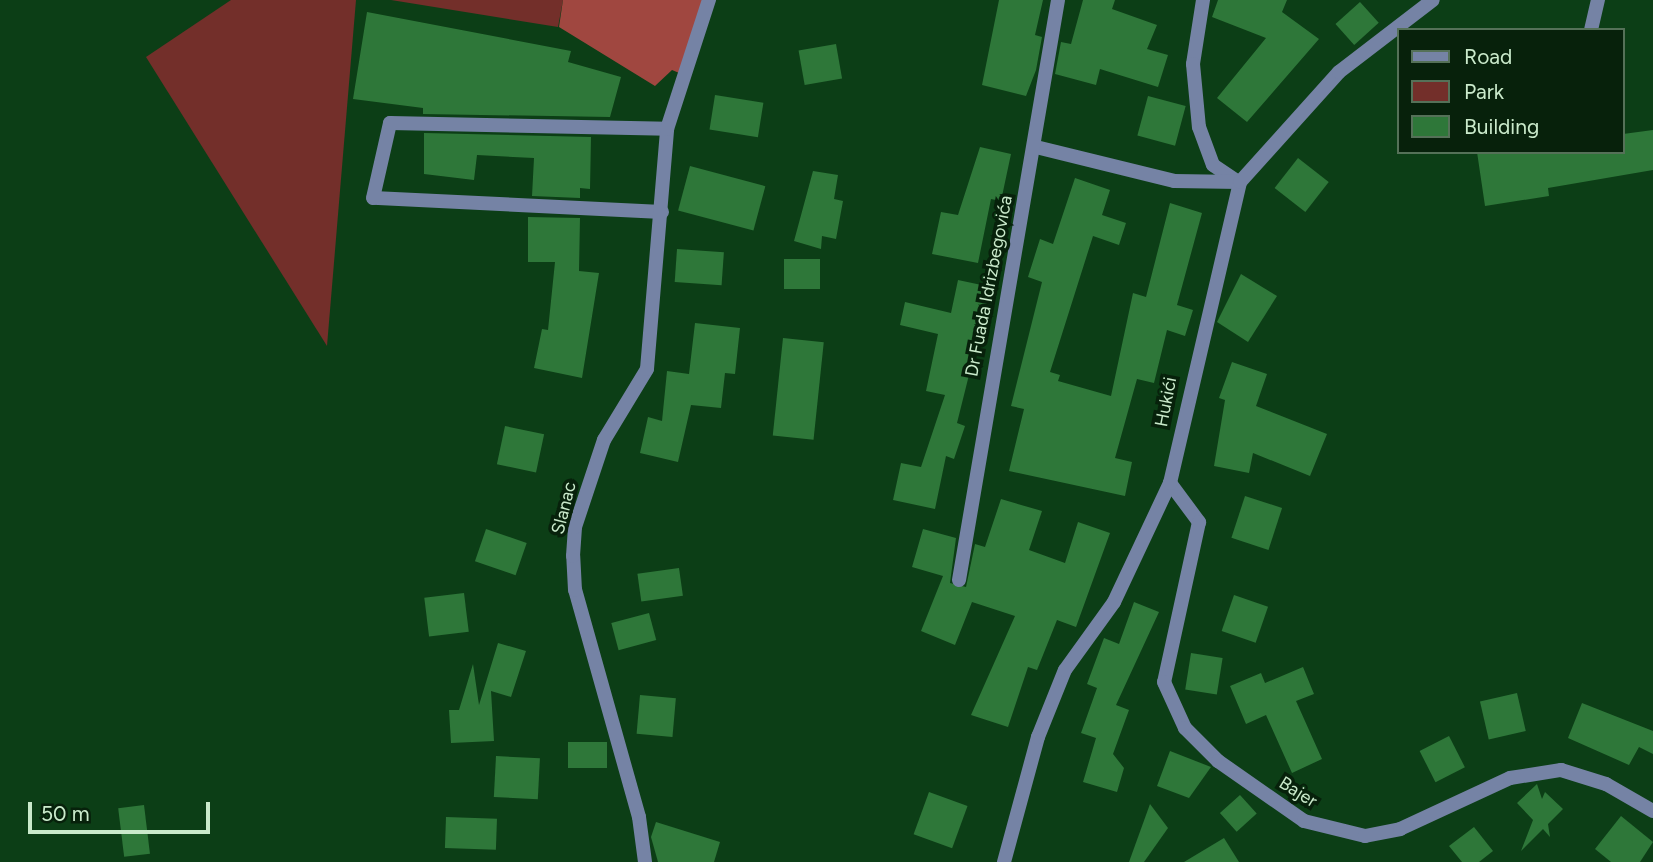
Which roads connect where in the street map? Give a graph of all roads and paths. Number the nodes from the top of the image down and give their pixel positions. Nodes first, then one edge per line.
1 (709, 0) edge
2 (1058, 0) edge
3 (1203, 0) edge
4 (1433, 0) edge
5 (1598, 0) edge
6 (1591, 28) edge
7 (667, 130) junction
8 (1036, 147) junction
9 (1240, 183) junction
10 (662, 212) junction
11 (1170, 483) junction
12 (959, 580) dead end
13 (1653, 811) edge
14 (645, 862) edge
15 (1004, 862) edge

1 - 7 street, Slanac
2 - 8 street, Dr Fuada Idrizbegovića
3 - 9 street
4 - 9 street, Hukići
5 - 6 street
7 - 10 street, Slanac
7 - 10 street
8 - 9 street
8 - 12 street, Dr Fuada Idrizbegovića
9 - 11 street, Hukići
10 - 14 street, Slanac
11 - 13 street, Bajer
11 - 15 street, Hukići

